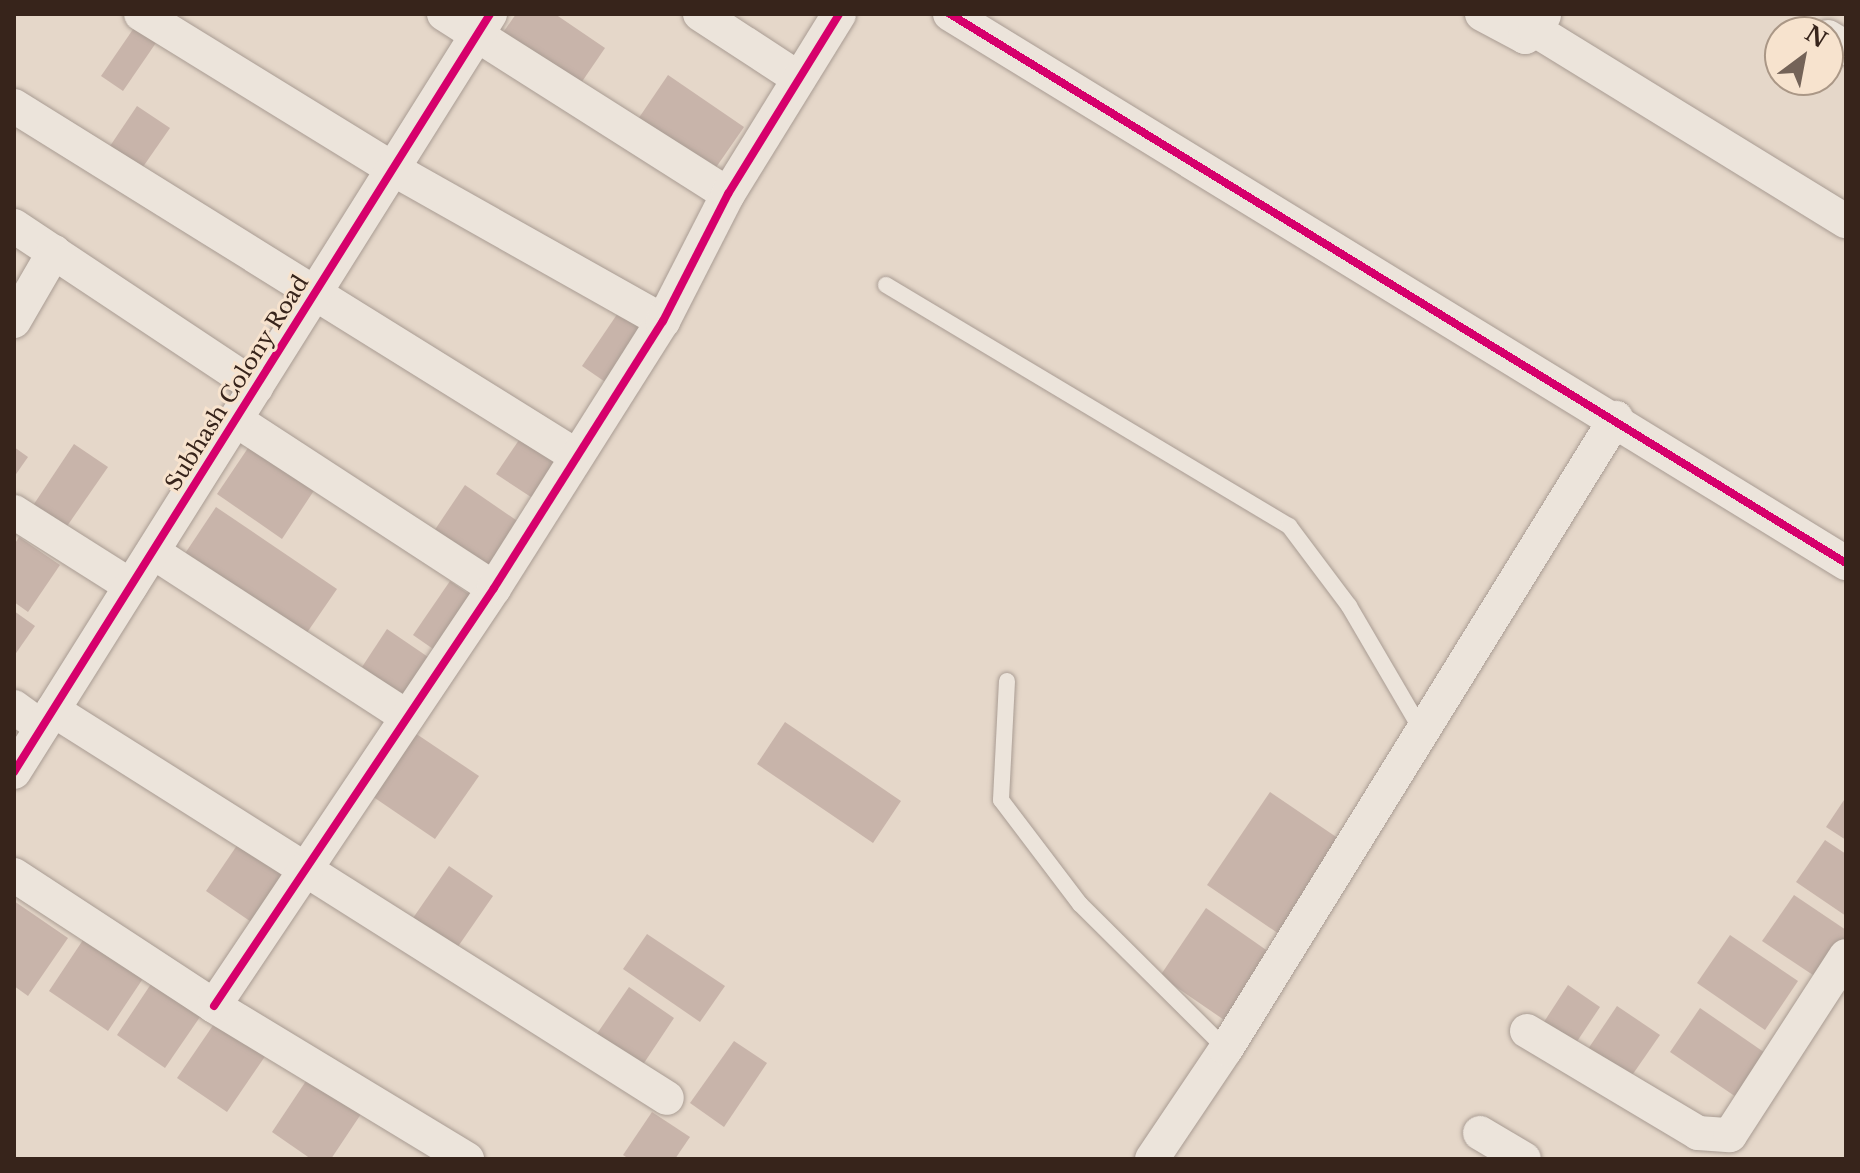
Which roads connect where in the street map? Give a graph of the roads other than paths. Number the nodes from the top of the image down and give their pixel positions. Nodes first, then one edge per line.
1 (141, 14) edge
2 (444, 14) edge
3 (700, 14) edge
4 (839, 14) edge
5 (950, 14) edge
6 (1482, 14) edge
7 (1540, 22) edge
8 (484, 24) edge
9 (798, 78) junction
10 (14, 106) edge
11 (393, 169) junction
12 (728, 194) junction
13 (1846, 221) edge
14 (14, 226) edge
15 (54, 252) junction
16 (886, 285) dead end
17 (313, 296) junction
18 (14, 321) edge
19 (663, 321) junction
20 (256, 387) junction
21 (1616, 418) junction
22 (236, 420) junction
23 (575, 455) junction
24 (14, 512) edge
25 (153, 552) junction
26 (1846, 563) edge
27 (131, 586) junction
28 (494, 588) junction
29 (1007, 681) dead end
30 (14, 707) edge
31 (407, 717) junction
32 (48, 718) junction
33 (1421, 729) junction
34 (14, 772) edge
35 (305, 869) junction
36 (14, 875) edge
37 (1846, 956) edge
38 (214, 1006) junction
39 (1527, 1031) dead end
40 (1226, 1049) junction
41 (667, 1098) dead end
42 (1480, 1133) dead end
43 (467, 1159) edge
44 (1152, 1159) edge
45 (1524, 1159) edge

1 - 11 street
2 - 8 street
3 - 9 street
4 - 9 street
5 - 21 street
6 - 7 street
7 - 13 street
8 - 11 street, Subhash Colony Road
8 - 12 street
9 - 12 street
10 - 17 street
11 - 17 street, Subhash Colony Road
11 - 19 street
12 - 19 street
14 - 15 street
15 - 18 street
15 - 20 street
16 - 33 lane
17 - 20 street, Subhash Colony Road
17 - 23 street
19 - 23 street
20 - 22 street, Subhash Colony Road
21 - 26 street
21 - 33 street
22 - 25 street, Subhash Colony Road
22 - 28 street
23 - 28 street
24 - 27 street
25 - 27 street, Subhash Colony Road
25 - 31 street
27 - 32 street, Subhash Colony Road
28 - 31 street
29 - 40 lane
30 - 32 street
31 - 35 street
32 - 34 street, Subhash Colony Road
32 - 35 street
33 - 40 street
35 - 38 street
35 - 41 street
36 - 38 street
37 - 39 street
38 - 43 street
40 - 44 street
42 - 45 street

